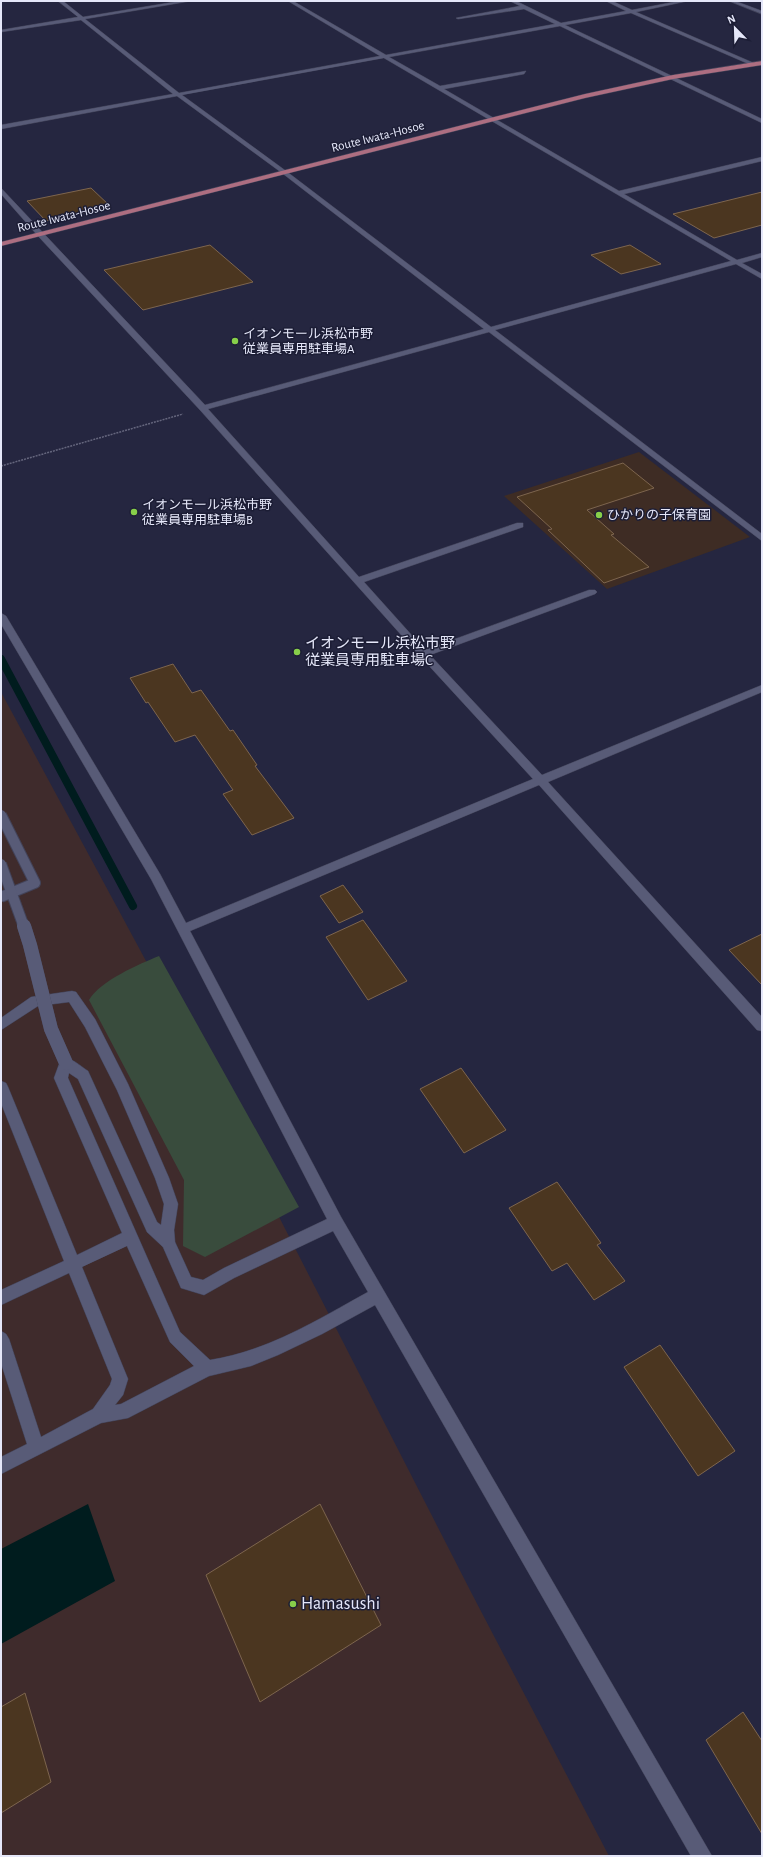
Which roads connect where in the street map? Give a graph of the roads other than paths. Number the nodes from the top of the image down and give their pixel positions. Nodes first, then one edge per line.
1 (60, 1) edge
2 (189, 1) edge
3 (290, 1) edge
4 (512, 1) edge
5 (608, 1) edge
6 (686, 1) edge
7 (731, 1) edge
8 (524, 7) junction
9 (630, 11) junction
10 (762, 13) edge
11 (82, 18) junction
12 (458, 18) dead end
13 (560, 23) junction
14 (1, 31) edge
15 (384, 56) junction
16 (762, 63) edge
17 (753, 64) junction
18 (524, 72) dead end
19 (673, 78) junction
20 (440, 88) junction
21 (177, 94) junction
22 (493, 120) junction
23 (762, 122) edge
24 (1, 127) edge
25 (762, 158) edge
26 (284, 172) junction
27 (1, 190) edge
28 (619, 193) junction
29 (40, 235) junction
30 (1, 244) edge
31 (762, 255) edge
32 (738, 262) junction
33 (762, 276) edge
34 (490, 330) junction
35 (203, 408) junction
36 (520, 526) dead end
37 (762, 538) edge
38 (358, 581) junction
39 (592, 592) dead end
40 (1, 616) edge
41 (423, 654) junction
42 (762, 688) edge
43 (540, 780) junction
44 (1, 815) edge
45 (1, 864) edge
46 (1, 897) edge
47 (184, 929) junction
48 (1, 1025) edge
49 (762, 1026) edge
50 (66, 1064) junction
51 (1, 1087) edge
52 (336, 1222) junction
53 (130, 1237) junction
54 (168, 1242) junction
55 (73, 1264) junction
56 (378, 1295) junction
57 (1, 1298) edge
58 (1, 1339) edge
59 (207, 1368) junction
60 (99, 1415) junction
61 (36, 1447) junction
62 (1, 1466) edge
63 (702, 1856) edge

1 - 11 street
2 - 11 street
3 - 15 street
4 - 8 street
5 - 9 street
6 - 9 street
7 - 10 street
8 - 12 street
8 - 13 street
9 - 13 street
9 - 17 street
11 - 14 street
11 - 21 street
13 - 15 street
13 - 19 street
15 - 20 street
15 - 21 street
16 - 17 main road, Route Iwata-Hosoe
17 - 19 main road, Route Iwata-Hosoe
18 - 20 street
19 - 22 main road, Route Iwata-Hosoe
19 - 23 street
20 - 22 street
21 - 24 street
21 - 26 street
22 - 26 main road, Route Iwata-Hosoe
22 - 28 street
25 - 28 street
26 - 29 main road, Route Iwata-Hosoe
26 - 34 street
27 - 29 street
28 - 32 street
29 - 30 main road, Route Iwata-Hosoe
29 - 35 street
31 - 32 street
32 - 33 street
32 - 34 street
34 - 35 street
34 - 37 street
35 - 38 street
36 - 38 street
38 - 41 street
39 - 41 street
40 - 47 street
41 - 43 street
42 - 43 street
43 - 47 street
43 - 49 street
44 - 46 street, bridge
45 - 50 street, bridge
47 - 52 street
48 - 54 street
50 - 53 street
50 - 54 street
51 - 55 street
52 - 54 street
52 - 56 street
53 - 55 street
53 - 59 street
55 - 57 street
55 - 60 street
56 - 59 street
56 - 63 street
58 - 61 street
59 - 60 street
60 - 61 street
61 - 62 street

